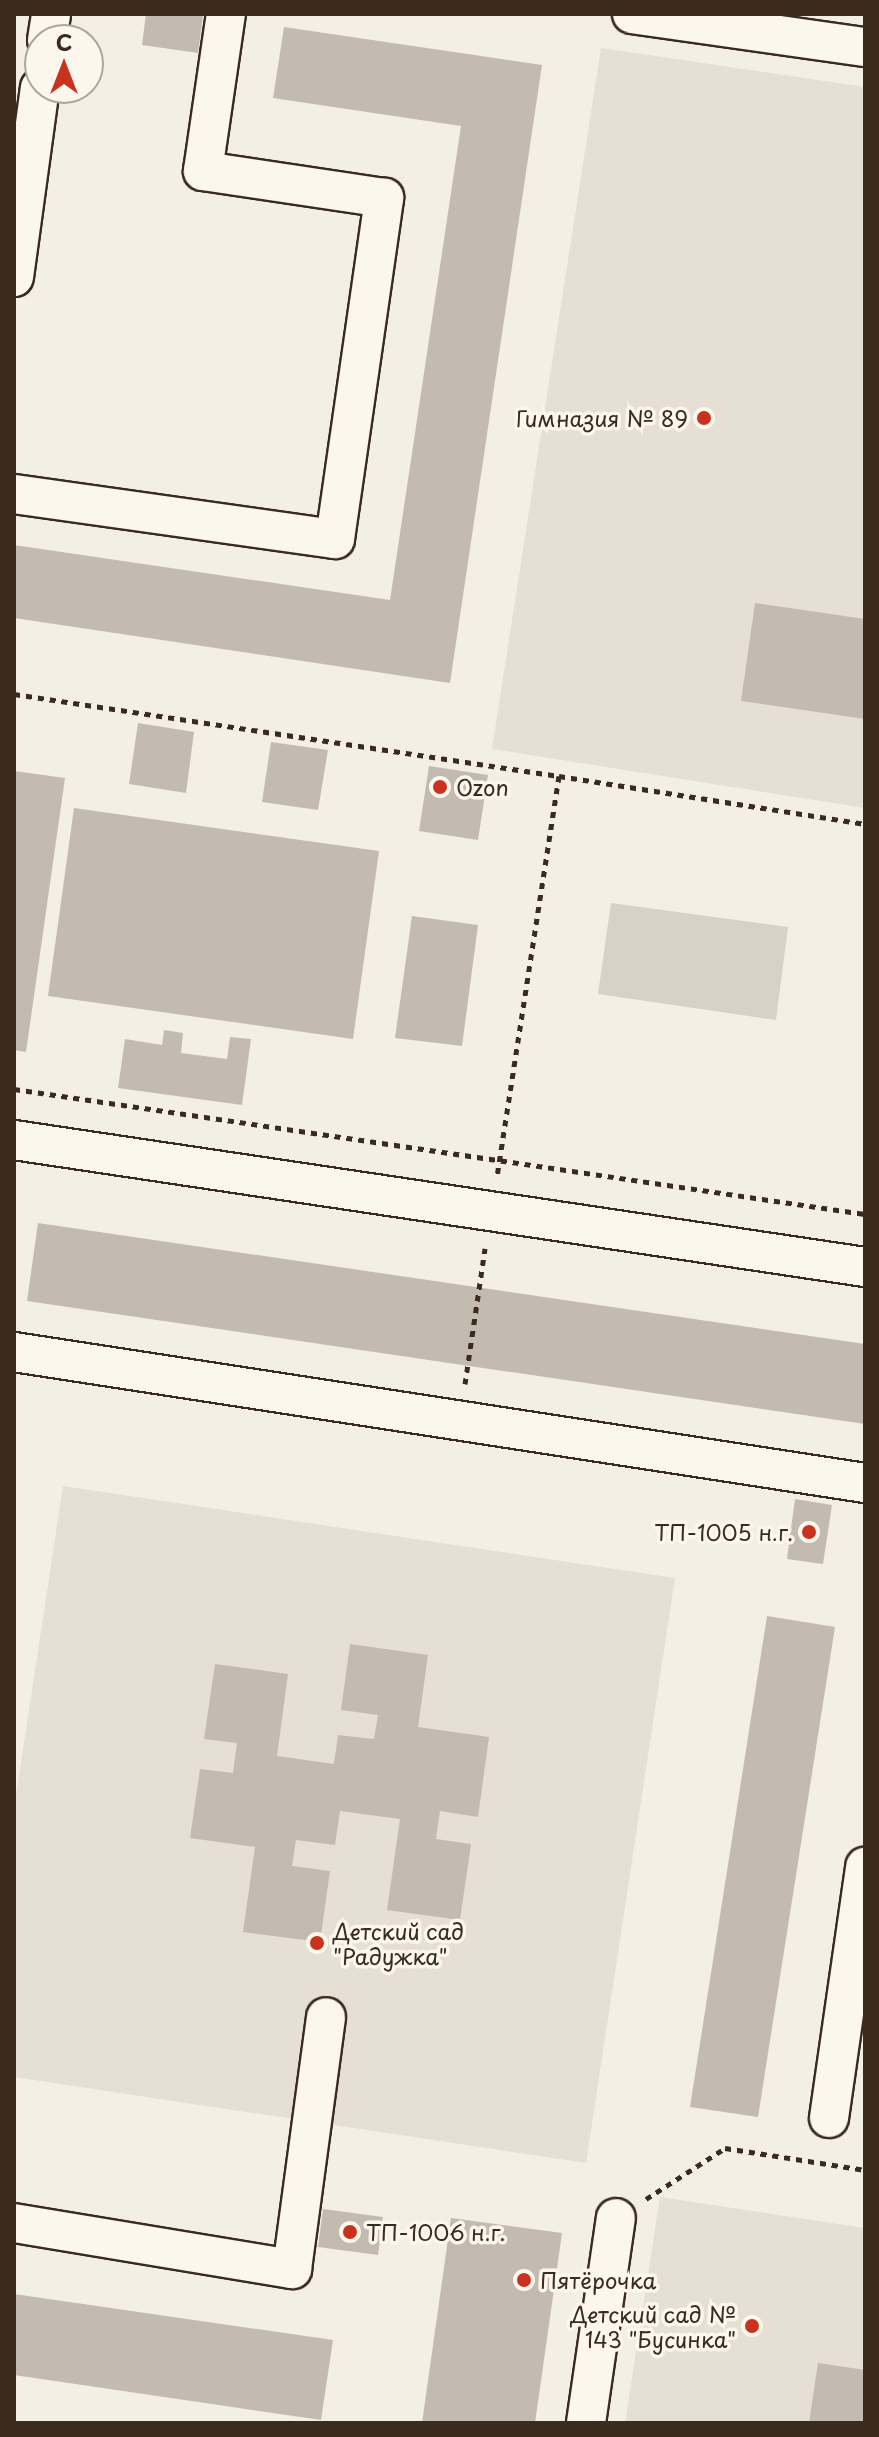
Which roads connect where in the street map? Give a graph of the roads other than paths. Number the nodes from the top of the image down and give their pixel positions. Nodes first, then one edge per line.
1 (226, 14) edge
2 (632, 14) edge
3 (865, 47) edge
4 (38, 104) edge
5 (14, 277) edge
6 (14, 494) edge
7 (14, 1140) edge
8 (865, 1267) edge
9 (14, 1352) edge
10 (865, 1483) edge
11 (865, 1867) edge
12 (855, 2011) edge
13 (326, 2017) dead end
14 (829, 2118) dead end
15 (616, 2218) road end
16 (14, 2223) edge
17 (586, 2423) edge

1 - 6 lane
2 - 3 lane
4 - 5 lane
7 - 8 lane
9 - 10 lane
11 - 12 lane
12 - 14 lane
13 - 16 lane
15 - 17 lane

